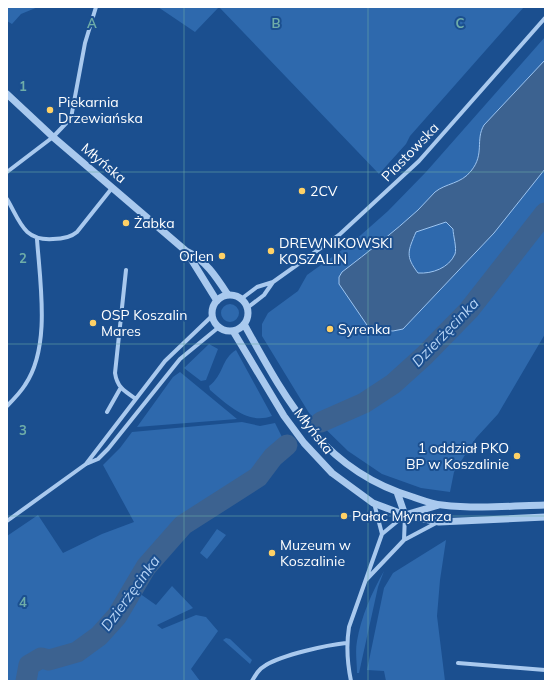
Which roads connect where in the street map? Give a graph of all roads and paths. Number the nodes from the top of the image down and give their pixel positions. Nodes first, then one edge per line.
1 (96, 7) edge
2 (545, 18) edge
3 (7, 94) edge
4 (52, 137) junction
5 (7, 172) edge
6 (112, 188) junction
7 (7, 199) edge
8 (37, 239) junction
9 (186, 250) junction
10 (126, 270) dead end
11 (273, 282) junction
12 (228, 295) junction
13 (241, 299) junction
14 (216, 301) junction
15 (247, 308) junction
16 (212, 316) junction
17 (244, 324) junction
18 (219, 328) junction
19 (233, 331) junction
20 (120, 388) junction
21 (136, 398) junction
22 (7, 406) edge
23 (107, 412) dead end
24 (86, 464) junction
25 (397, 492) junction
26 (373, 503) junction
27 (440, 505) junction
28 (545, 505) edge
29 (405, 515) junction
30 (545, 517) edge
31 (7, 521) edge
32 (439, 522) junction
33 (382, 534) junction
34 (404, 540) junction
35 (365, 581) junction
36 (346, 643) junction
37 (458, 663) dead end
38 (545, 670) edge
39 (252, 681) edge
40 (351, 681) edge

1 - 4 street
2 - 11 street, Piastowska
3 - 4 street, Młyńska
4 - 5 street
4 - 6 street, Młyńska
6 - 8 street
6 - 9 street, Młyńska
7 - 8 street
8 - 22 street
9 - 12 street, Młyńska
9 - 14 street, Młyńska
10 - 20 street
11 - 13 street, Piastowska
11 - 15 street, Piastowska
12 - 13 street
12 - 14 street
13 - 15 street
14 - 16 street
15 - 17 street
16 - 18 street
16 - 21 street
17 - 19 street
17 - 25 street, Młyńska
18 - 19 street
18 - 24 street
19 - 26 street, Młyńska
20 - 21 street
20 - 23 street
21 - 24 street
24 - 31 street
25 - 27 street, Młyńska
25 - 29 street
26 - 29 street, Młyńska
26 - 33 street
27 - 28 street, Młyńska
27 - 29 street, Młyńska
29 - 32 street, Młyńska
29 - 33 street
29 - 34 street
30 - 32 street, Młyńska
32 - 34 street
33 - 35 street
34 - 35 street
35 - 36 street
36 - 39 street
36 - 40 street
37 - 38 street

